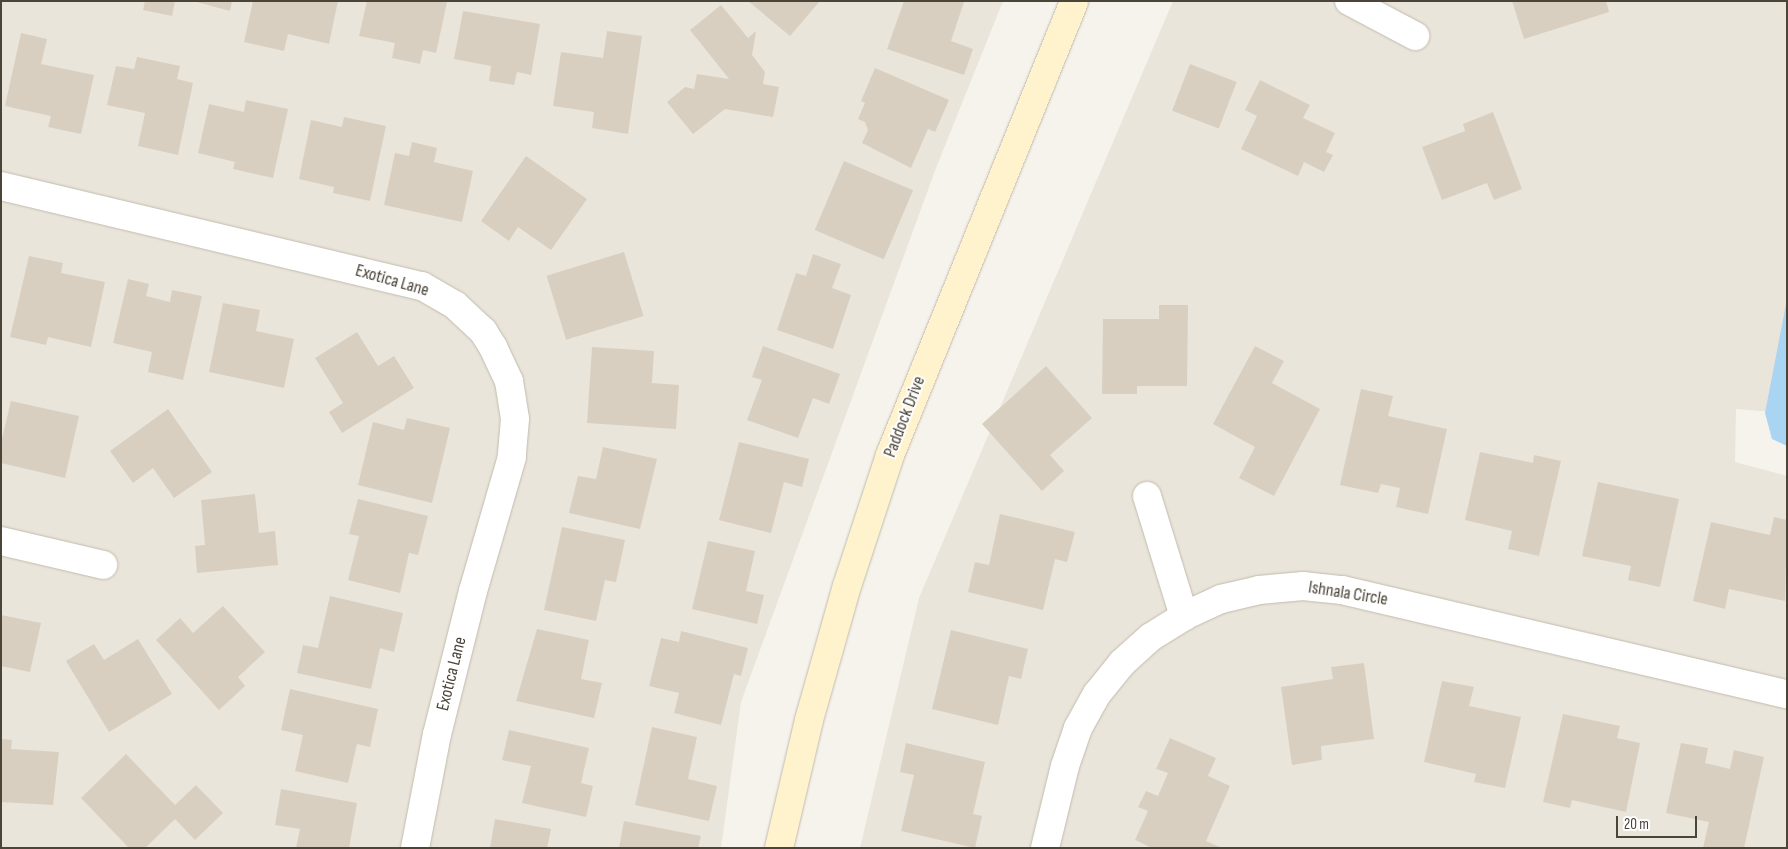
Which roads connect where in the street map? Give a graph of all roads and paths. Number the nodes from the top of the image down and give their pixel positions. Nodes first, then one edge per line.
1 (1074, 1) edge
2 (1349, 1) edge
3 (1415, 36) dead end
4 (1, 186) edge
5 (1147, 496) dead end
6 (1, 541) edge
7 (103, 565) dead end
8 (1184, 616) junction
9 (1787, 694) edge
10 (414, 848) edge
11 (779, 848) edge
12 (1045, 848) edge

1 - 11 street, Paddock Drive
2 - 3 street
4 - 10 street, Exotica Lane
5 - 8 street
6 - 7 street
8 - 9 street, Ishnala Circle
8 - 12 street, Ishnala Circle

